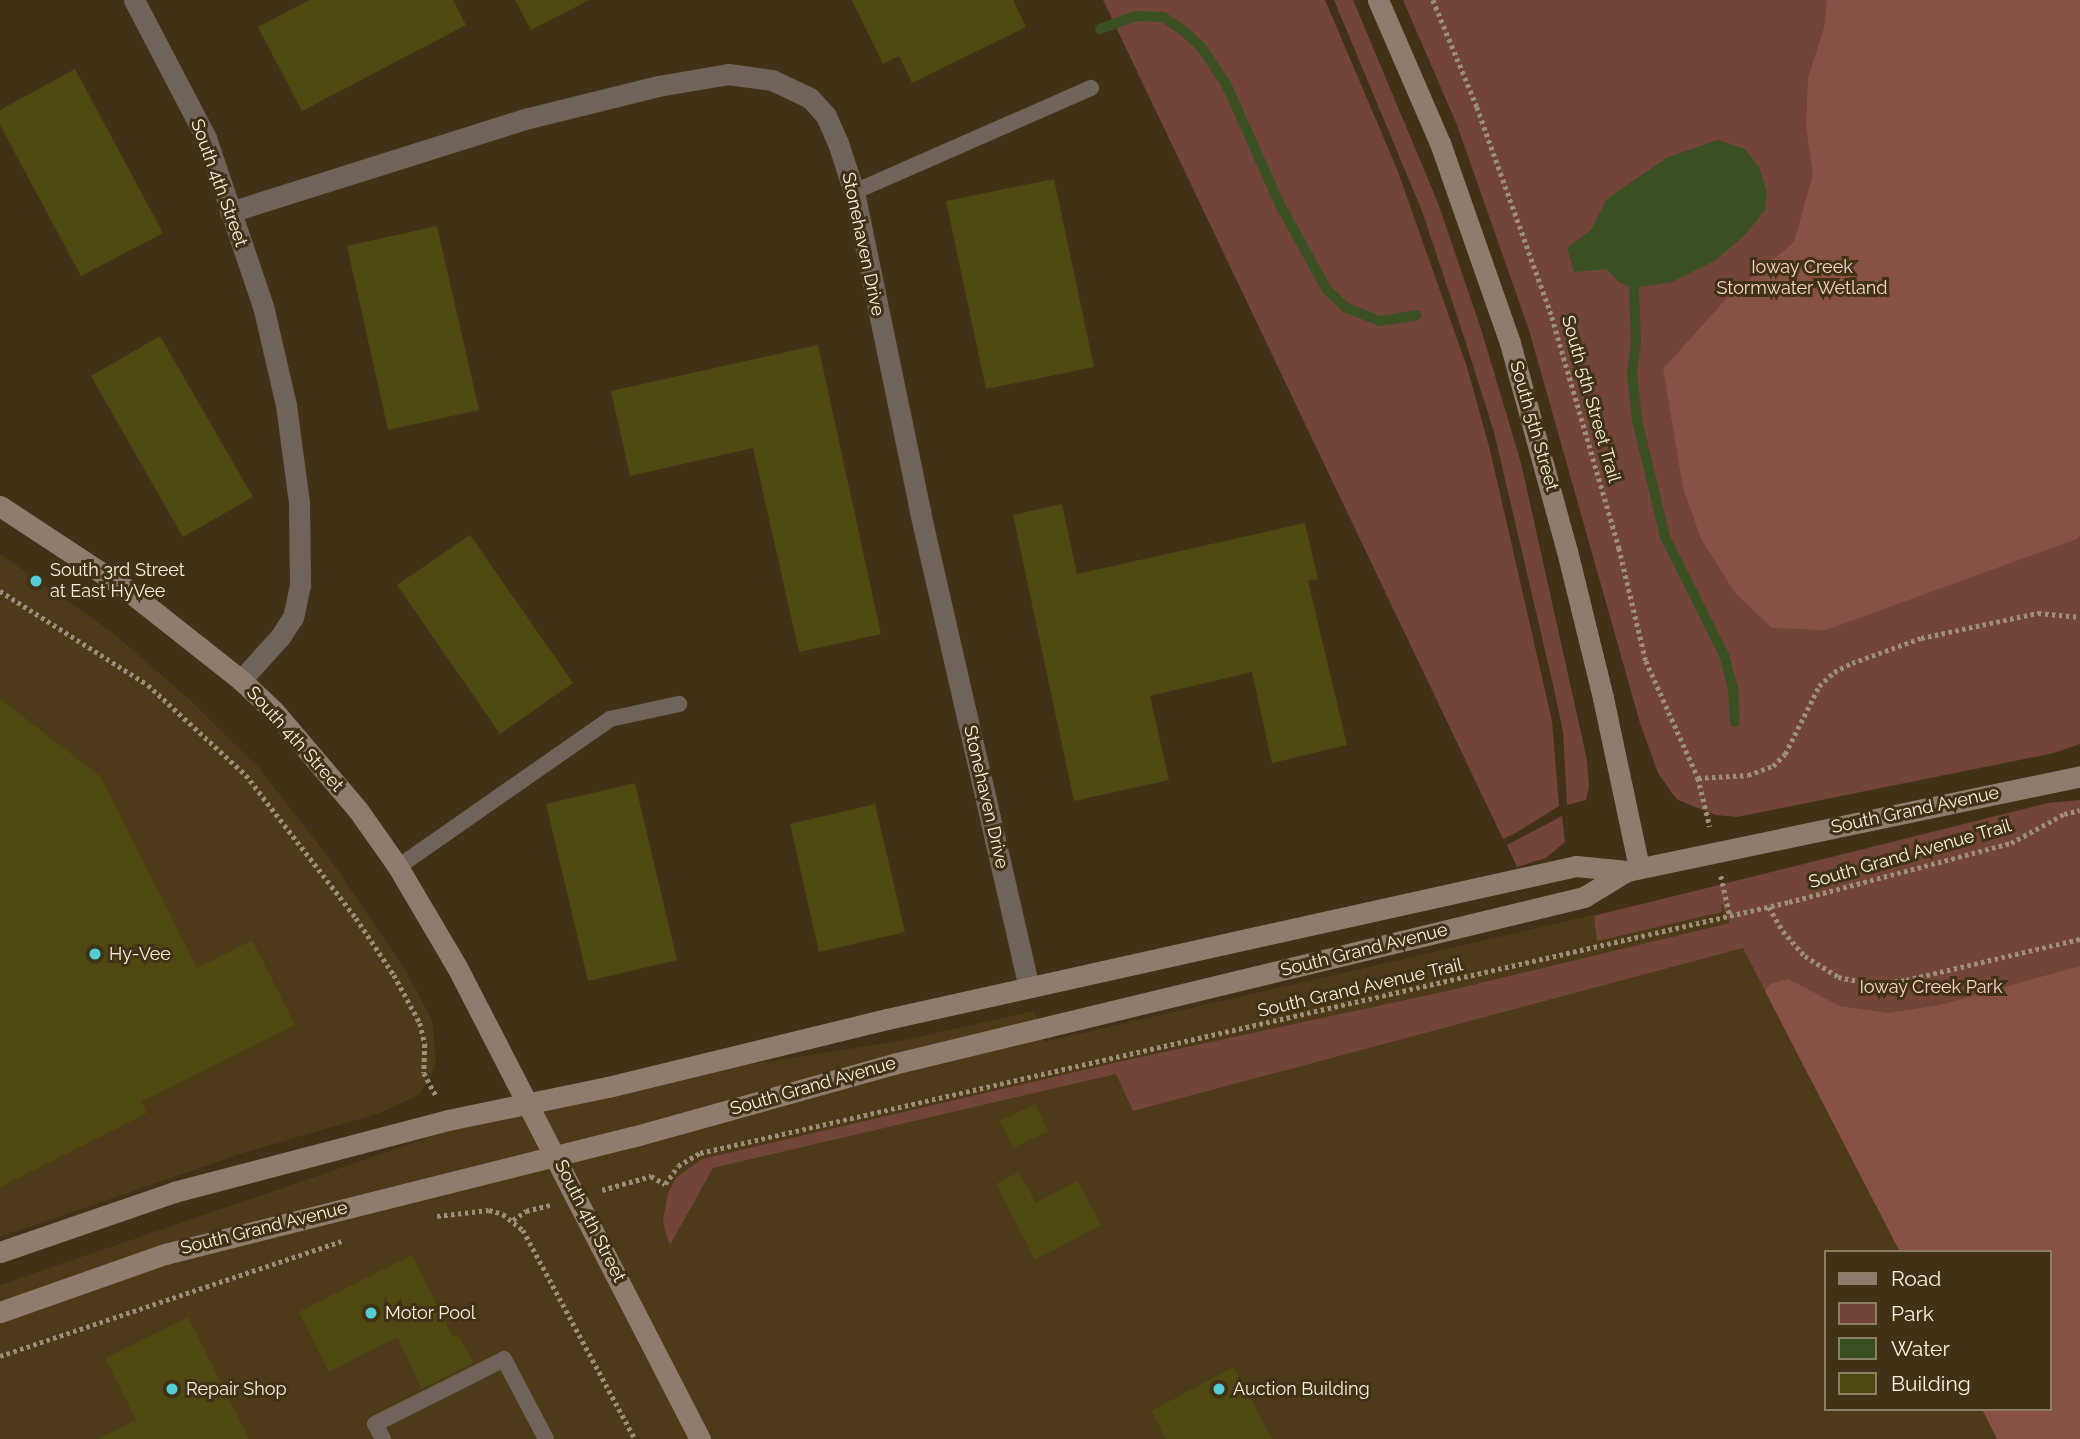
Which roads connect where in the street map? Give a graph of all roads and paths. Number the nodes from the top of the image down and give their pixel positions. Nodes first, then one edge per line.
1 (134, 0) edge
2 (1378, 0) edge
3 (1433, 0) edge
4 (1091, 88) dead end
5 (854, 192) junction
6 (230, 212) junction
7 (0, 506) edge
8 (0, 591) edge
9 (2080, 618) edge
10 (241, 680) junction
11 (679, 704) dead end
12 (2080, 776) edge
13 (1698, 778) junction
14 (2080, 810) edge
15 (1706, 811) dead end
16 (398, 867) junction
17 (1633, 869) junction
18 (1723, 884) dead end
19 (1769, 907) junction
20 (1730, 916) junction
21 (2080, 939) edge
22 (1029, 987) junction
23 (428, 1081) dead end
24 (530, 1103) junction
25 (558, 1156) junction
26 (651, 1177) dead end
27 (526, 1211) dead end
28 (436, 1217) dead end
29 (513, 1220) junction
30 (343, 1240) dead end
31 (0, 1252) edge
32 (0, 1312) edge
33 (0, 1356) edge
34 (383, 1439) edge
35 (546, 1439) edge
36 (635, 1439) edge
37 (700, 1439) edge

1 - 6 street, South 4th Street
2 - 17 street, South 5th Street
3 - 13 path, South 5th Street Trail
4 - 5 lane
5 - 6 street, Stonehaven Drive
5 - 22 street, Stonehaven Drive
6 - 10 street, South 4th Street
7 - 10 street
8 - 23 path
9 - 13 path
10 - 16 street, South 4th Street
11 - 16 lane
12 - 17 street, South Grand Avenue
13 - 15 path, South 5th Street Trail
14 - 19 path, South Grand Avenue Trail
16 - 24 street, South 4th Street
17 - 22 street, South Grand Avenue
17 - 25 street, South Grand Avenue
18 - 20 path
19 - 20 path, South Grand Avenue Trail
19 - 21 path
20 - 26 path, South Grand Avenue Trail
22 - 24 street, South Grand Avenue
24 - 25 street, South 4th Street
24 - 31 street, South Grand Avenue
25 - 32 street, South Grand Avenue
25 - 37 street, South 4th Street
27 - 29 path
28 - 29 path
29 - 36 path
30 - 33 path
34 - 35 lane

